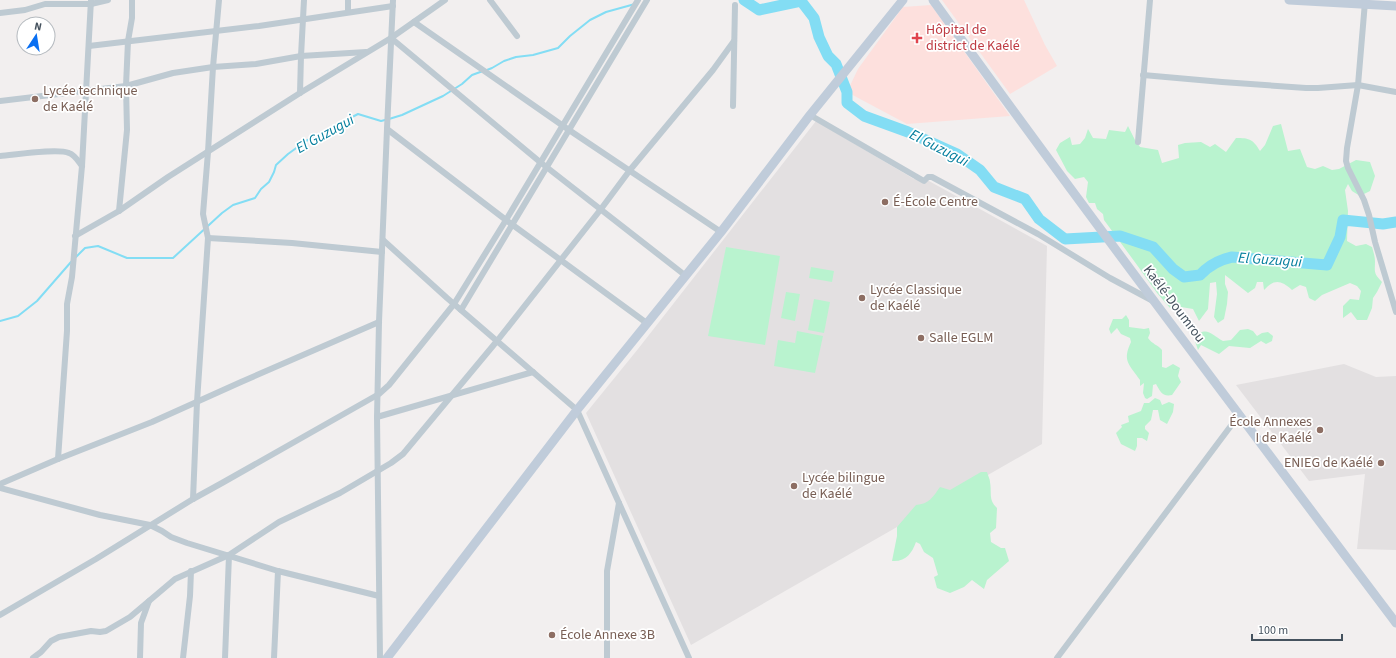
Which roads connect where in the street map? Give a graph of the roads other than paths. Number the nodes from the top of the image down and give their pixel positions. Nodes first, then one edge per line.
1 (108, 0) edge
2 (132, 0) edge
3 (220, 0) edge
4 (304, 0) edge
5 (348, 0) edge
6 (445, 0) edge
7 (490, 0) edge
8 (638, 0) edge
9 (647, 0) edge
10 (903, 0) edge
11 (933, 0) edge
12 (1150, 0) edge
13 (1289, 0) edge
14 (1365, 1) edge
15 (91, 2) edge
16 (393, 3) edge
17 (735, 5) dead end
18 (1396, 6) edge
19 (348, 12) junction
20 (0, 13) edge
21 (302, 20) junction
22 (414, 22) junction
23 (217, 30) junction
24 (517, 36) dead end
25 (391, 38) junction
26 (734, 41) junction
27 (128, 42) junction
28 (89, 46) junction
29 (368, 52) junction
30 (300, 56) junction
31 (213, 67) junction
32 (1143, 75) junction
33 (1358, 85) junction
34 (126, 86) junction
35 (85, 90) junction
36 (1396, 92) edge
37 (300, 93) junction
38 (0, 101) edge
39 (733, 106) dead end
40 (810, 115) junction
41 (562, 125) junction
42 (387, 129) junction
43 (569, 130) junction
44 (1138, 142) dead end
45 (208, 152) junction
46 (0, 156) edge
47 (540, 162) junction
48 (82, 166) junction
49 (548, 167) junction
50 (630, 170) junction
51 (601, 210) junction
52 (119, 211) junction
53 (506, 220) junction
54 (513, 224) junction
55 (721, 232) junction
56 (76, 236) junction
57 (208, 238) junction
58 (383, 240) junction
59 (382, 252) junction
60 (561, 260) junction
61 (686, 276) junction
62 (1154, 301) junction
63 (454, 304) junction
64 (461, 310) junction
65 (1396, 312) edge
66 (379, 322) junction
67 (648, 324) junction
68 (497, 341) junction
69 (533, 372) junction
70 (379, 394) junction
71 (452, 395) junction
72 (197, 402) junction
73 (577, 410) junction
74 (1239, 415) junction
75 (378, 417) junction
76 (58, 458) junction
77 (378, 471) junction
78 (0, 484) edge
79 (0, 488) edge
80 (193, 499) junction
81 (619, 502) junction
82 (150, 525) junction
83 (229, 555) junction
84 (191, 571) junction
85 (278, 571) junction
86 (379, 596) junction
87 (149, 601) junction
88 (0, 615) edge
89 (1396, 623) edge
90 (33, 658) edge
91 (140, 658) edge
92 (183, 658) edge
93 (225, 658) edge
94 (274, 658) edge
95 (380, 658) edge
96 (387, 658) edge
97 (607, 658) edge
98 (689, 658) edge
99 (1057, 658) edge

1 - 15 street
2 - 27 street
3 - 23 street
4 - 21 street
5 - 19 street
6 - 22 street
7 - 24 street
8 - 41 street
9 - 43 street
10 - 40 main road
11 - 62 main road, Kaélé-Doumrou
12 - 32 street
13 - 14 main road
14 - 18 main road
14 - 33 street
15 - 20 street
15 - 28 street
16 - 19 street
16 - 25 street
17 - 26 street
19 - 21 street
21 - 23 street
21 - 30 street
22 - 25 street
22 - 41 street
23 - 27 street
23 - 31 street
25 - 29 street
25 - 42 street
25 - 47 street
26 - 39 street
26 - 50 street
27 - 28 street
27 - 34 street
28 - 35 street
29 - 30 street
29 - 37 street
30 - 31 street
30 - 37 street
31 - 34 street
31 - 45 street
32 - 33 street
32 - 44 street
33 - 36 street
33 - 65 street
34 - 35 street
34 - 52 street
35 - 38 street
35 - 48 street
37 - 45 street
40 - 55 main road
40 - 62 street
41 - 43 street
41 - 47 street
42 - 53 street
42 - 58 street
43 - 49 street
43 - 50 street
45 - 52 street
45 - 57 street
46 - 48 street
47 - 49 street
47 - 53 street
48 - 56 street
49 - 51 street
49 - 54 street
50 - 51 street
50 - 55 street
51 - 60 street
51 - 61 street
52 - 56 street
53 - 54 street
53 - 63 street
54 - 60 street
54 - 64 street
55 - 61 main road
56 - 76 street
57 - 59 street
57 - 72 street
58 - 59 street
58 - 63 street
59 - 66 street
60 - 67 street
60 - 68 street
61 - 67 main road
62 - 74 main road, Kaélé-Doumrou
63 - 64 street
63 - 70 street
64 - 68 street
66 - 70 street
66 - 72 street
67 - 73 main road
68 - 69 street
68 - 71 street
69 - 71 street
69 - 73 street
70 - 75 street
70 - 80 street
71 - 75 street
71 - 77 street
72 - 76 street
72 - 80 street
73 - 81 street
73 - 96 main road
74 - 89 main road, Kaélé-Doumrou
74 - 99 street
75 - 77 street
76 - 78 street
77 - 83 street
77 - 86 street
79 - 82 street
80 - 82 street
81 - 97 street
81 - 98 street
82 - 83 street
82 - 88 street
83 - 84 street
83 - 85 street
83 - 93 street
84 - 87 street
84 - 92 street
85 - 86 street
85 - 94 street
86 - 95 street
87 - 90 street
87 - 91 street

